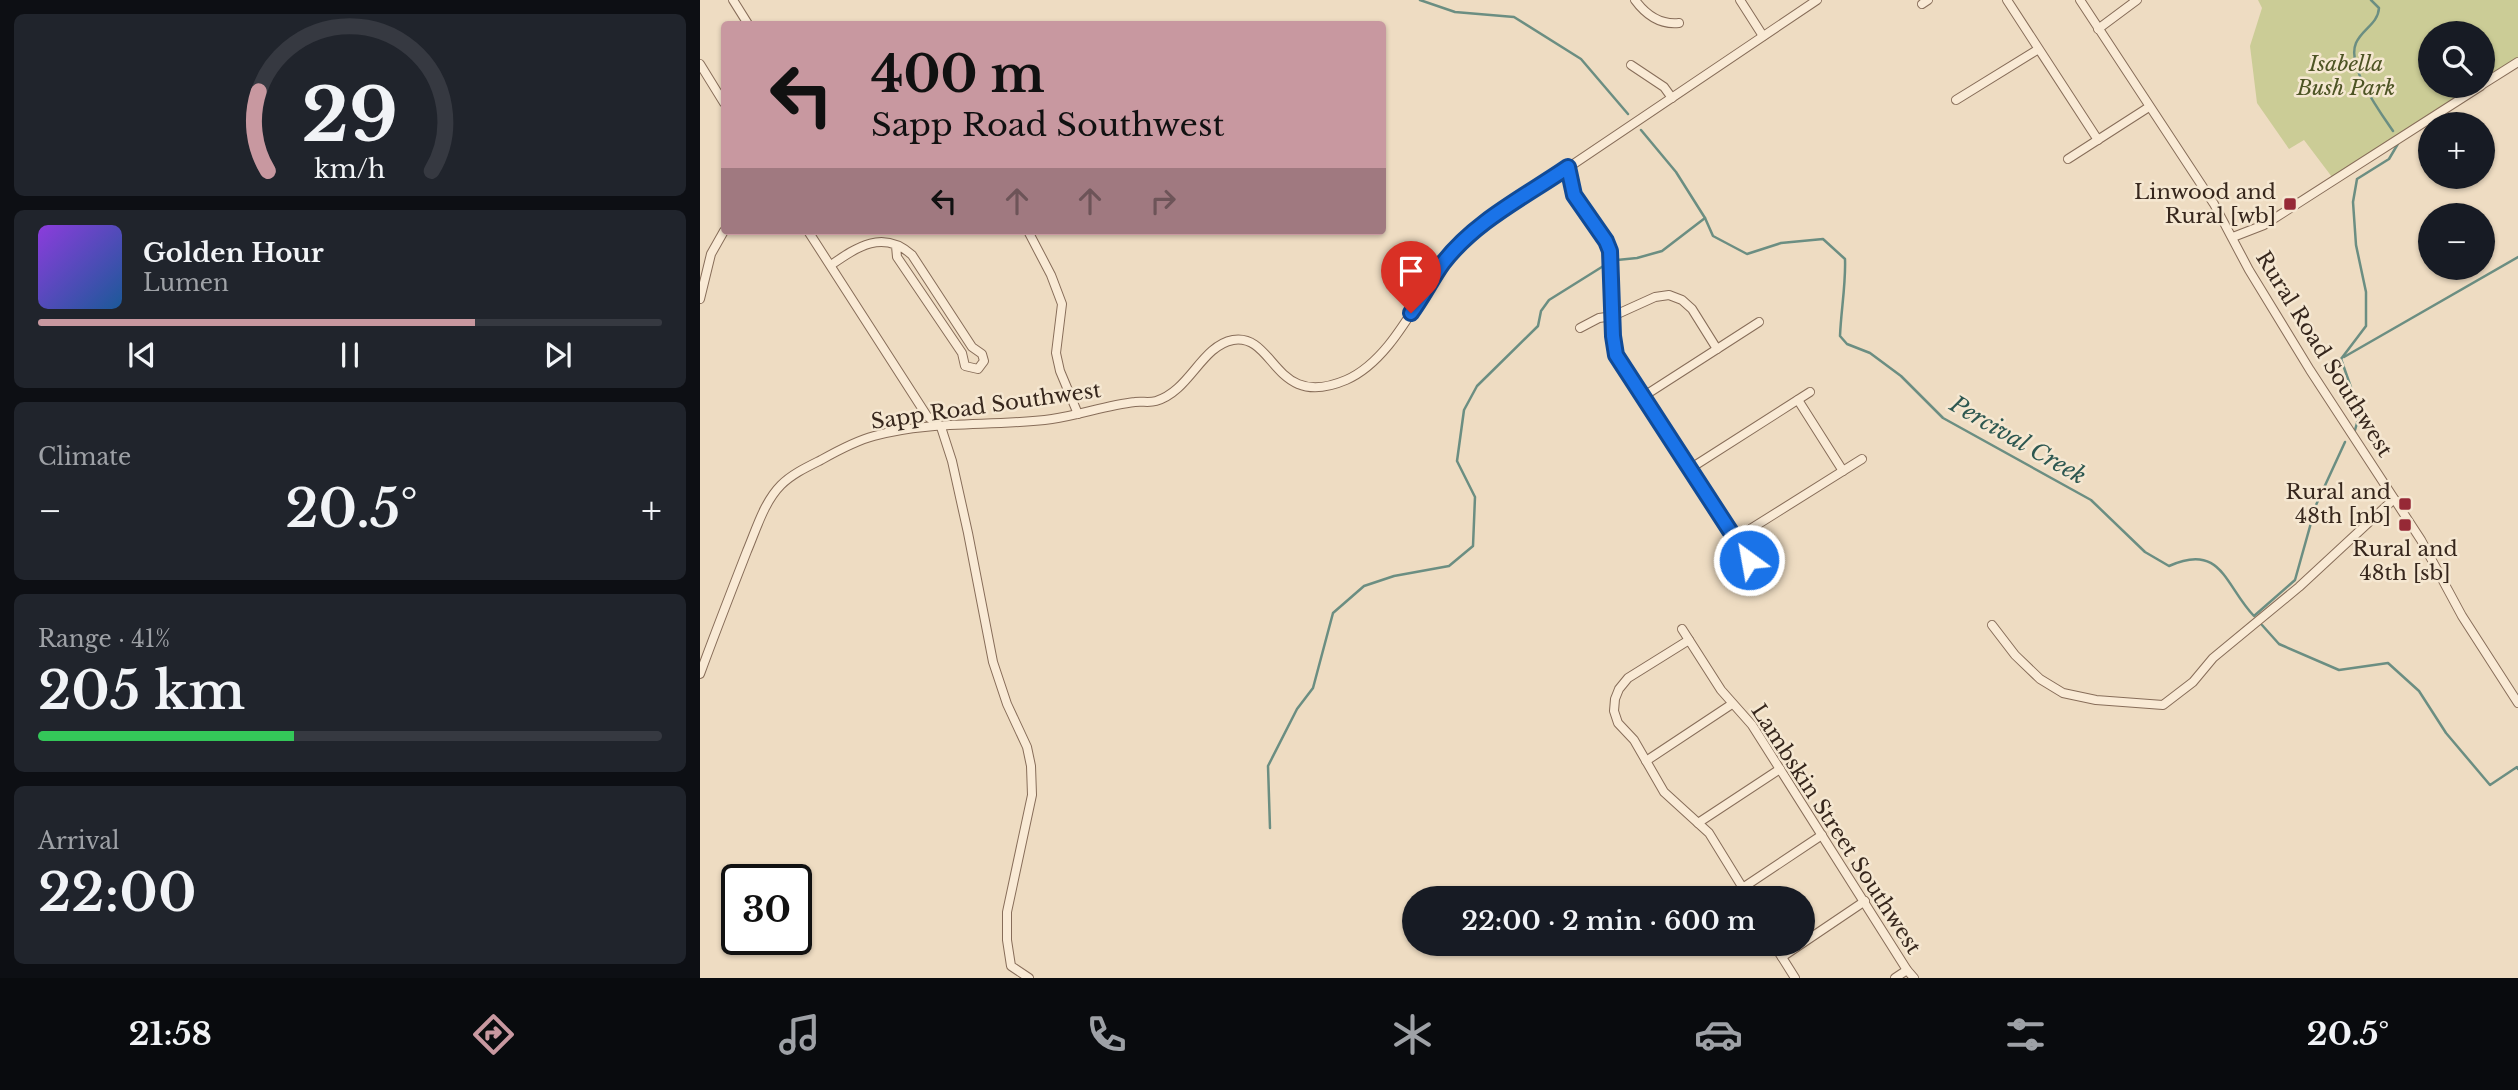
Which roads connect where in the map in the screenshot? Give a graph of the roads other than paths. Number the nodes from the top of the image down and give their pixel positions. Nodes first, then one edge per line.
1 (733, 0) edge
2 (1635, 0) edge
3 (1740, 0) edge
4 (1817, 0) edge
5 (2007, 0) edge
6 (2080, 0) edge
7 (2137, 0) edge
8 (746, 21) edge
9 (1679, 23) dead end
10 (2098, 29) junction
11 (1763, 36) junction
12 (2037, 50) junction
13 (2518, 62) edge
14 (700, 64) edge
15 (1631, 65) dead end
16 (2495, 77) edge
17 (721, 98) edge
18 (1672, 98) junction
19 (2462, 98) edge
20 (1956, 100) dead end
21 (2149, 107) junction
22 (2098, 140) junction
23 (2068, 159) dead end
24 (1568, 167) junction
25 (722, 235) edge
26 (811, 235) edge
27 (1030, 235) edge
28 (2234, 237) junction
29 (895, 246) junction
30 (831, 265) junction
31 (700, 299) edge
32 (1613, 316) junction
33 (1759, 322) dead end
34 (1580, 328) dead end
35 (1717, 349) junction
36 (1810, 392) dead end
37 (1644, 396) junction
38 (1798, 400) junction
39 (1078, 414) junction
40 (941, 427) junction
41 (1862, 459) dead end
42 (1691, 468) junction
43 (1843, 471) junction
44 (2393, 499) junction
45 (1736, 538) junction
46 (1749, 560) dead end
47 (1992, 625) dead end
48 (1682, 629) dead end
49 (1689, 640) junction
50 (700, 674) edge
51 (2518, 703) edge
52 (1732, 704) junction
53 (1646, 761) junction
54 (1780, 769) junction
55 (1698, 822) junction
56 (1822, 835) junction
57 (1743, 886) edge
58 (1746, 886) edge
59 (1865, 901) junction
60 (1782, 957) joint
61 (1013, 969) junction
62 (1907, 970) junction
63 (1020, 978) edge
64 (1029, 978) edge
65 (1795, 978) edge
66 (1895, 978) edge
67 (1914, 978) edge

1 - 8 street
2 - 9 street
3 - 11 street
4 - 11 street, Sapp Road Southwest
5 - 12 street
6 - 10 street
7 - 10 street
10 - 21 street
11 - 18 street, Sapp Road Southwest
12 - 20 street
12 - 22 street
13 - 16 street
14 - 17 street
15 - 18 street
18 - 24 street, Sapp Road Southwest
19 - 28 street
21 - 22 street
21 - 28 street
22 - 23 street
24 - 32 street
24 - 39 street, Sapp Road Southwest
25 - 31 street
26 - 30 street
27 - 39 street
28 - 44 street, Rural Road Southwest
29 - 29 street
29 - 30 street
30 - 40 street
32 - 34 street
32 - 35 street
32 - 37 street
33 - 35 street
35 - 37 street
36 - 38 street
37 - 42 street
38 - 42 street
38 - 43 street
39 - 40 street, Sapp Road Southwest
40 - 50 street, Sapp Road Southwest
40 - 61 street
41 - 43 street
42 - 45 street
43 - 45 street
44 - 47 street
44 - 51 street, Rural Road Southwest
45 - 46 street
48 - 49 street, Lambskin Street Southwest
49 - 52 street, Lambskin Street Southwest
49 - 53 street
52 - 53 street
52 - 54 street, Lambskin Street Southwest
53 - 55 street
54 - 55 street
54 - 56 street, Lambskin Street Southwest
55 - 57 street
56 - 58 street
56 - 59 street, Lambskin Street Southwest
59 - 60 street
59 - 62 street, Lambskin Street Southwest
60 - 65 street
61 - 63 street
61 - 64 street
62 - 66 street
62 - 67 street, Lambskin Street Southwest

